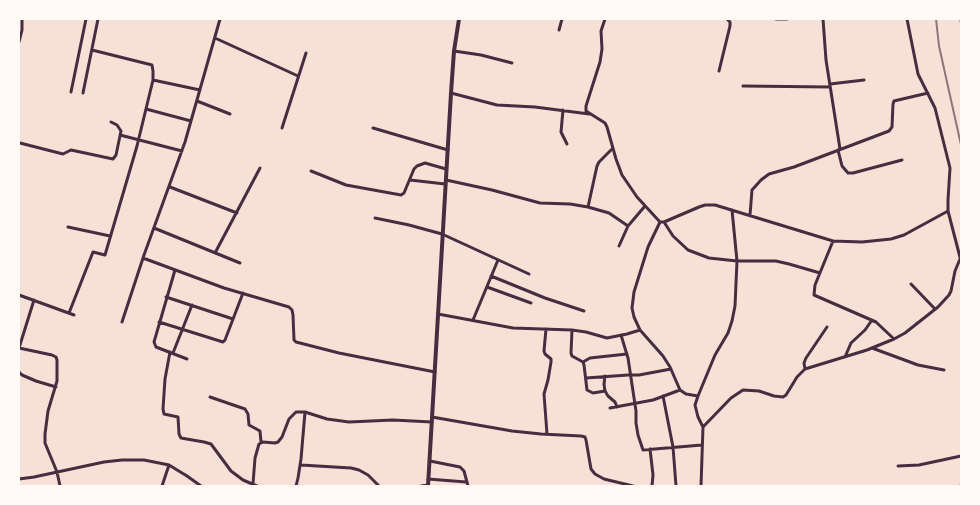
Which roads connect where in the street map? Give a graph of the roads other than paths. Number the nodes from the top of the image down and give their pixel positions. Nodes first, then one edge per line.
1 (22, 19) edge
2 (86, 19) edge
3 (98, 19) edge
4 (220, 19) edge
5 (459, 19) edge
6 (562, 19) edge
7 (605, 19) edge
8 (727, 19) edge
9 (776, 19) edge
10 (787, 19) edge
11 (823, 19) edge
12 (906, 19) edge
13 (559, 30) dead end
14 (215, 38) junction
15 (19, 42) edge
16 (92, 50) junction
17 (454, 51) junction
18 (306, 53) dead end
19 (512, 63) dead end
20 (720, 71) dead end
21 (298, 76) junction
22 (153, 80) junction
23 (864, 80) dead end
24 (743, 86) dead end
25 (830, 86) junction
26 (200, 90) junction
27 (71, 92) dead end
28 (83, 93) dead end
29 (451, 93) junction
30 (928, 93) junction
31 (197, 101) junction
32 (146, 109) junction
33 (562, 110) junction
34 (230, 114) dead end
35 (589, 114) junction
36 (191, 121) junction
37 (111, 122) dead end
38 (282, 128) dead end
39 (373, 128) dead end
40 (120, 135) junction
41 (138, 140) junction
42 (20, 143) dead end
43 (567, 144) dead end
44 (613, 148) junction
45 (839, 149) junction
46 (448, 150) junction
47 (182, 151) junction
48 (902, 160) dead end
49 (260, 168) dead end
50 (446, 170) junction
51 (311, 171) dead end
52 (410, 180) junction
53 (445, 182) junction
54 (170, 187) junction
55 (644, 206) junction
56 (588, 207) junction
57 (732, 210) junction
58 (948, 211) junction
59 (237, 213) junction
60 (750, 215) junction
61 (375, 218) dead end
62 (662, 222) junction
63 (628, 226) junction
64 (68, 227) dead end
65 (154, 228) junction
66 (442, 234) junction
67 (110, 236) junction
68 (833, 241) junction
69 (619, 246) dead end
70 (215, 253) junction
71 (143, 258) junction
72 (498, 260) junction
73 (961, 260) edge
74 (737, 261) junction
75 (240, 263) dead end
76 (175, 270) junction
77 (820, 273) junction
78 (529, 274) dead end
79 (491, 276) junction
80 (911, 284) dead end
81 (487, 287) junction
82 (243, 293) junction
83 (19, 295) edge
84 (166, 296) junction
85 (34, 300) junction
86 (531, 303) dead end
87 (192, 305) junction
88 (936, 309) junction
89 (584, 312) dead end
90 (69, 313) junction
91 (74, 314) dead end
92 (438, 314) junction
93 (233, 319) junction
94 (473, 320) junction
95 (872, 320) junction
96 (122, 322) dead end
97 (159, 322) junction
98 (827, 327) dead end
99 (546, 329) junction
100 (182, 330) junction
101 (572, 330) junction
102 (640, 330) junction
103 (621, 335) junction
104 (894, 339) junction
105 (19, 348) edge
106 (872, 348) junction
107 (172, 353) junction
108 (627, 354) junction
109 (845, 357) junction
110 (187, 359) dead end
111 (583, 362) junction
112 (671, 369) junction
113 (805, 369) junction
114 (944, 370) dead end
115 (19, 372) edge
116 (435, 372) junction
117 (631, 375) junction
118 (605, 376) junction
119 (586, 378) junction
120 (56, 386) junction
121 (680, 390) junction
122 (606, 391) junction
123 (663, 396) junction
124 (698, 396) junction
125 (210, 397) dead end
126 (635, 404) junction
127 (617, 407) junction
128 (610, 408) dead end
129 (305, 412) junction
130 (432, 420) junction
131 (703, 427) junction
132 (547, 434) junction
133 (261, 442) junction
134 (702, 445) junction
135 (673, 447) junction
136 (650, 449) junction
137 (961, 456) edge
138 (430, 460) junction
139 (169, 465) junction
140 (300, 465) junction
141 (898, 466) dead end
142 (57, 472) junction
143 (19, 479) edge
144 (428, 479) junction
145 (253, 484) junction
146 (467, 484) edge
147 (428, 485) edge
148 (60, 486) edge
149 (162, 486) edge
150 (201, 486) edge
151 (258, 486) edge
152 (296, 486) edge
153 (379, 486) edge
154 (421, 486) edge
155 (633, 486) edge
156 (652, 486) edge
157 (676, 486) edge
158 (701, 486) edge

1 - 15 street
2 - 27 street
3 - 16 street
4 - 14 street
5 - 17 main road
6 - 13 street
7 - 35 street
8 - 20 street
9 - 10 street
11 - 25 street
12 - 30 street
14 - 21 street
14 - 26 street
16 - 22 street
16 - 28 street
17 - 19 street
17 - 29 main road
18 - 21 street
21 - 38 street
22 - 26 street
22 - 32 street
23 - 25 street
24 - 25 street
25 - 45 street
26 - 31 street
29 - 33 street
29 - 46 main road
30 - 45 street
30 - 58 street
31 - 34 street
31 - 36 street
32 - 36 street
32 - 41 street
33 - 35 street
33 - 43 street
35 - 44 street
36 - 47 street
37 - 40 street
39 - 46 street
40 - 41 street
40 - 42 street
41 - 47 street
41 - 67 street
44 - 55 street
44 - 56 street
45 - 48 street
45 - 60 street
46 - 50 main road
47 - 54 street
49 - 59 street
50 - 52 street
50 - 53 main road
51 - 52 street
52 - 53 street
53 - 56 street
53 - 66 main road
54 - 59 street
54 - 65 street
55 - 62 street
55 - 63 street
56 - 63 street
57 - 60 street
57 - 62 street
57 - 74 street
58 - 68 street
58 - 73 street
59 - 70 street
60 - 68 street
61 - 66 street
62 - 74 street
62 - 102 street
63 - 69 street
64 - 67 street
65 - 70 street
65 - 71 street
66 - 72 street
66 - 92 main road
67 - 90 street
68 - 77 street
70 - 75 street
71 - 76 street
71 - 96 street
72 - 78 street
72 - 79 street
73 - 88 street
74 - 77 street
74 - 124 street
76 - 82 street
76 - 84 street
77 - 95 street
79 - 81 street
79 - 89 street
80 - 88 street
81 - 86 street
81 - 94 street
82 - 93 street
82 - 116 street
83 - 85 street
84 - 87 street
84 - 97 street
85 - 90 street
85 - 105 street
87 - 93 street
87 - 100 street
88 - 104 street
90 - 91 street
92 - 94 street
92 - 116 main road
93 - 100 street
94 - 99 street
95 - 104 street
95 - 109 street
97 - 100 street
97 - 107 street
98 - 113 street
99 - 101 street
99 - 132 street
100 - 107 street
101 - 103 street
101 - 111 street
102 - 103 street
102 - 112 street
103 - 108 street
104 - 106 street
105 - 120 street
106 - 109 street
106 - 114 street
107 - 110 street
107 - 145 street
108 - 111 street
108 - 117 street
109 - 113 street
111 - 119 street
112 - 117 street
112 - 121 street
113 - 131 street
115 - 120 street
116 - 130 main road
117 - 118 street
117 - 126 street
118 - 119 street
118 - 122 street
119 - 122 street
120 - 142 street
121 - 123 street
121 - 124 street
122 - 127 street
123 - 126 street
123 - 135 street
124 - 131 street
125 - 133 street
126 - 127 street
126 - 136 street
127 - 128 street
129 - 130 street
129 - 133 street
129 - 140 street
130 - 132 street
130 - 138 main road
131 - 134 street
132 - 155 street
133 - 145 street
134 - 135 street
134 - 158 street
135 - 136 street
135 - 157 street
136 - 156 street
137 - 141 street
138 - 144 main road
138 - 146 street
139 - 142 street
139 - 149 street
139 - 150 street
140 - 152 street
140 - 153 street
142 - 143 street
142 - 148 street
144 - 146 street
144 - 147 main road
145 - 151 street
147 - 154 street

